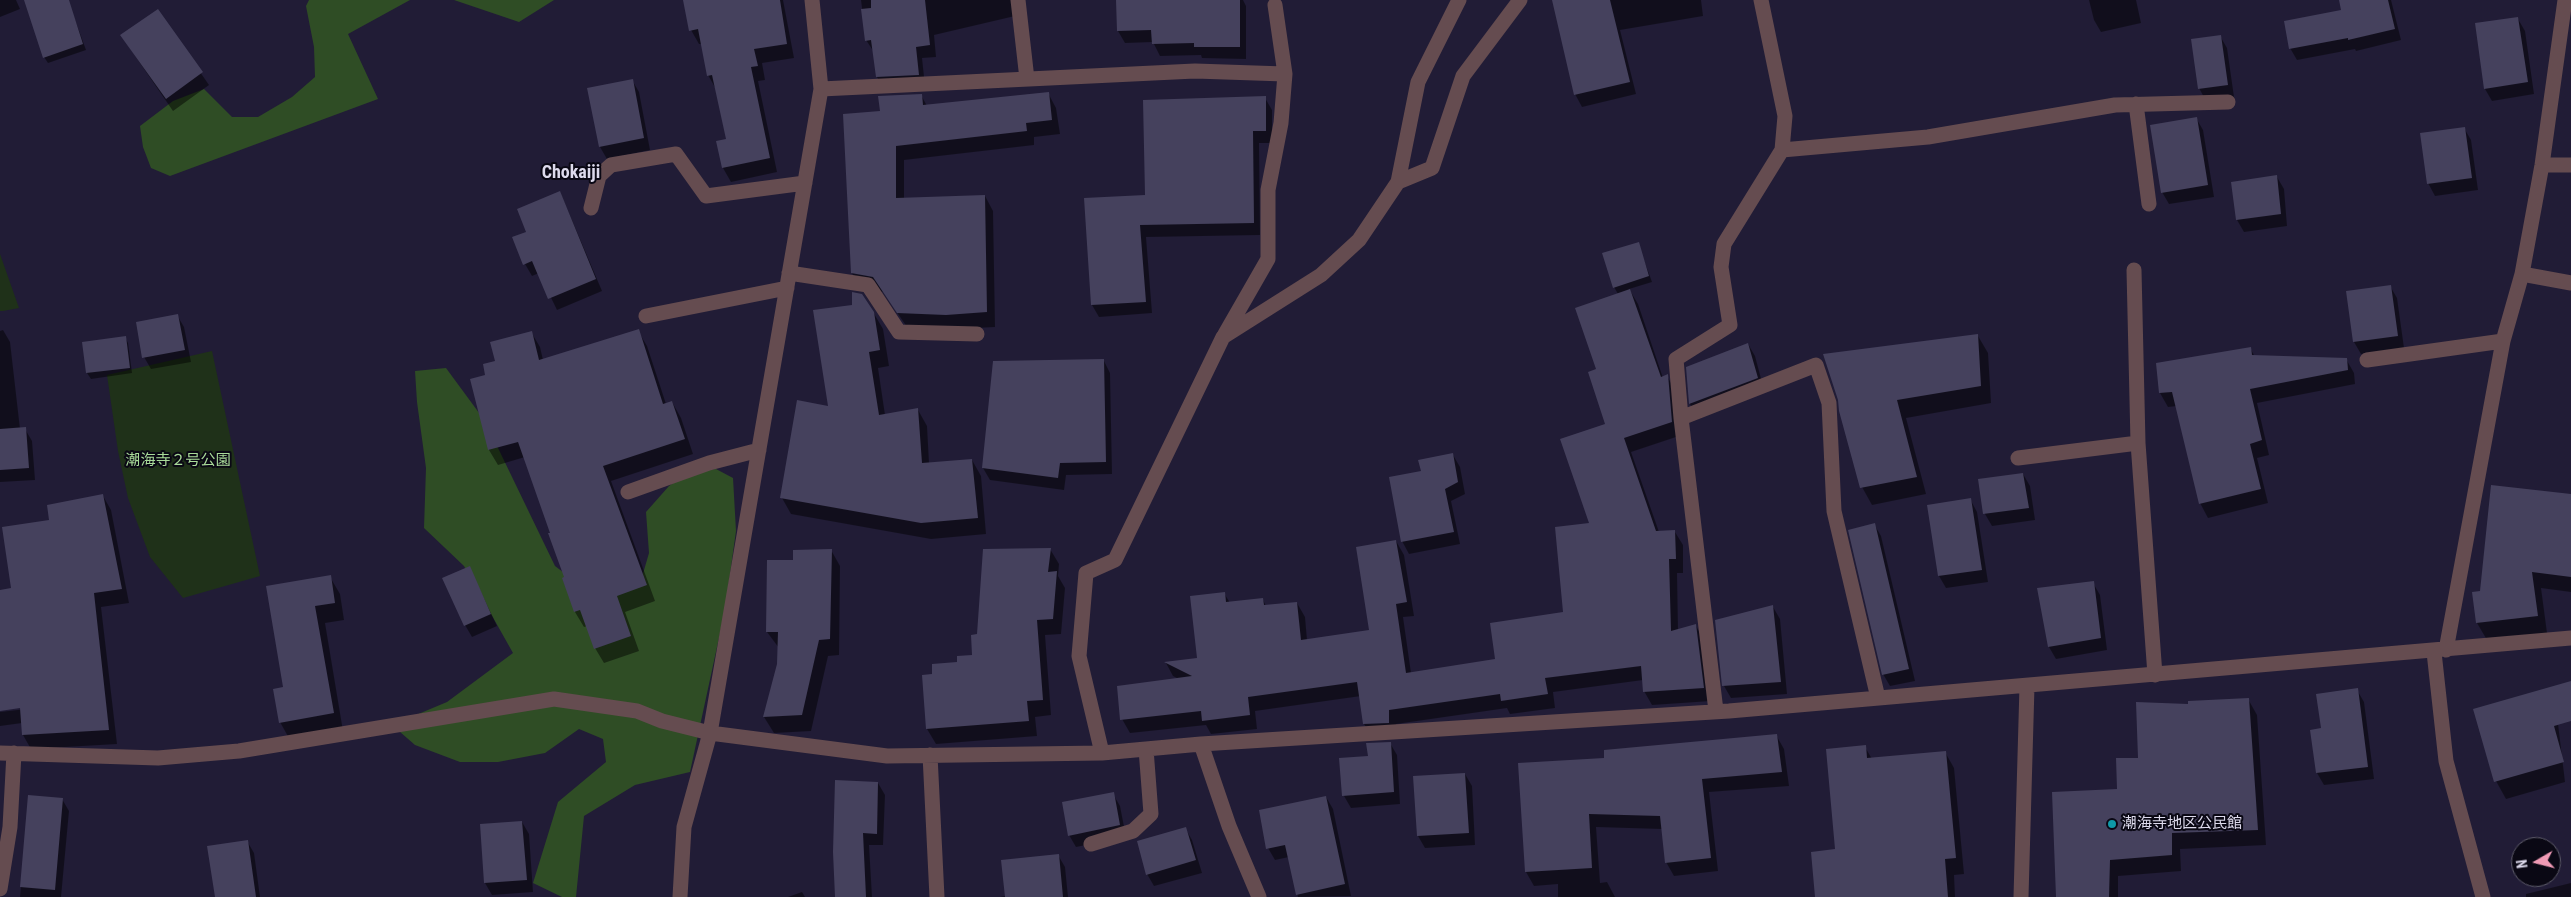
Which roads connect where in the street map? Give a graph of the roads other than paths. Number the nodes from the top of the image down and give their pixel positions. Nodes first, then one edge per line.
1 (812, 0) edge
2 (1018, 0) edge
3 (1459, 0) edge
4 (1520, 0) edge
5 (1761, 0) edge
6 (2565, 0) edge
7 (1275, 5) dead end
8 (1285, 74) junction
9 (1027, 79) junction
10 (821, 89) junction
11 (2228, 102) dead end
12 (2136, 104) junction
13 (1782, 150) junction
14 (2542, 165) junction
15 (2571, 165) edge
16 (1398, 182) junction
17 (805, 183) junction
18 (2149, 204) dead end
19 (590, 208) dead end
20 (2134, 270) dead end
21 (2522, 274) junction
22 (788, 280) junction
23 (2571, 283) edge
24 (646, 316) dead end
25 (977, 334) dead end
26 (1223, 337) junction
27 (2503, 341) junction
28 (2367, 360) dead end
29 (1680, 418) junction
30 (2138, 443) junction
31 (758, 450) junction
32 (2018, 458) dead end
33 (628, 492) dead end
34 (2571, 638) edge
35 (2440, 651) junction
36 (2155, 675) junction
37 (2027, 686) junction
38 (1878, 698) junction
39 (1716, 711) junction
40 (710, 733) junction
41 (1200, 744) junction
42 (1146, 749) junction
43 (7, 753) edge
44 (1102, 753) junction
45 (930, 755) junction
46 (1091, 844) dead end
47 (0, 889) edge
48 (680, 897) edge
49 (936, 897) edge
50 (1259, 897) edge
51 (2021, 897) edge
52 (2483, 897) edge

1 - 10 street
2 - 9 street
3 - 16 street
4 - 16 street
5 - 13 street
6 - 14 street
7 - 8 street
8 - 9 street
8 - 26 street
9 - 10 street
10 - 17 street
11 - 12 street
12 - 13 street
12 - 18 street
13 - 29 street
14 - 15 street
14 - 21 street
16 - 26 street
17 - 19 street
17 - 22 street
20 - 30 street
21 - 23 street
21 - 27 street
22 - 24 street
22 - 25 street
22 - 31 street
26 - 44 street
27 - 28 street
27 - 35 street
29 - 38 street
29 - 39 street
30 - 32 street
30 - 36 street
31 - 33 street
31 - 40 street
34 - 35 street
35 - 36 street
35 - 52 street
36 - 37 street
37 - 38 street
37 - 51 street
38 - 39 street
39 - 41 street
40 - 43 street
40 - 45 street
40 - 48 street
41 - 42 street
41 - 50 street
42 - 44 street
42 - 46 street
43 - 47 street
44 - 45 street
45 - 49 street

